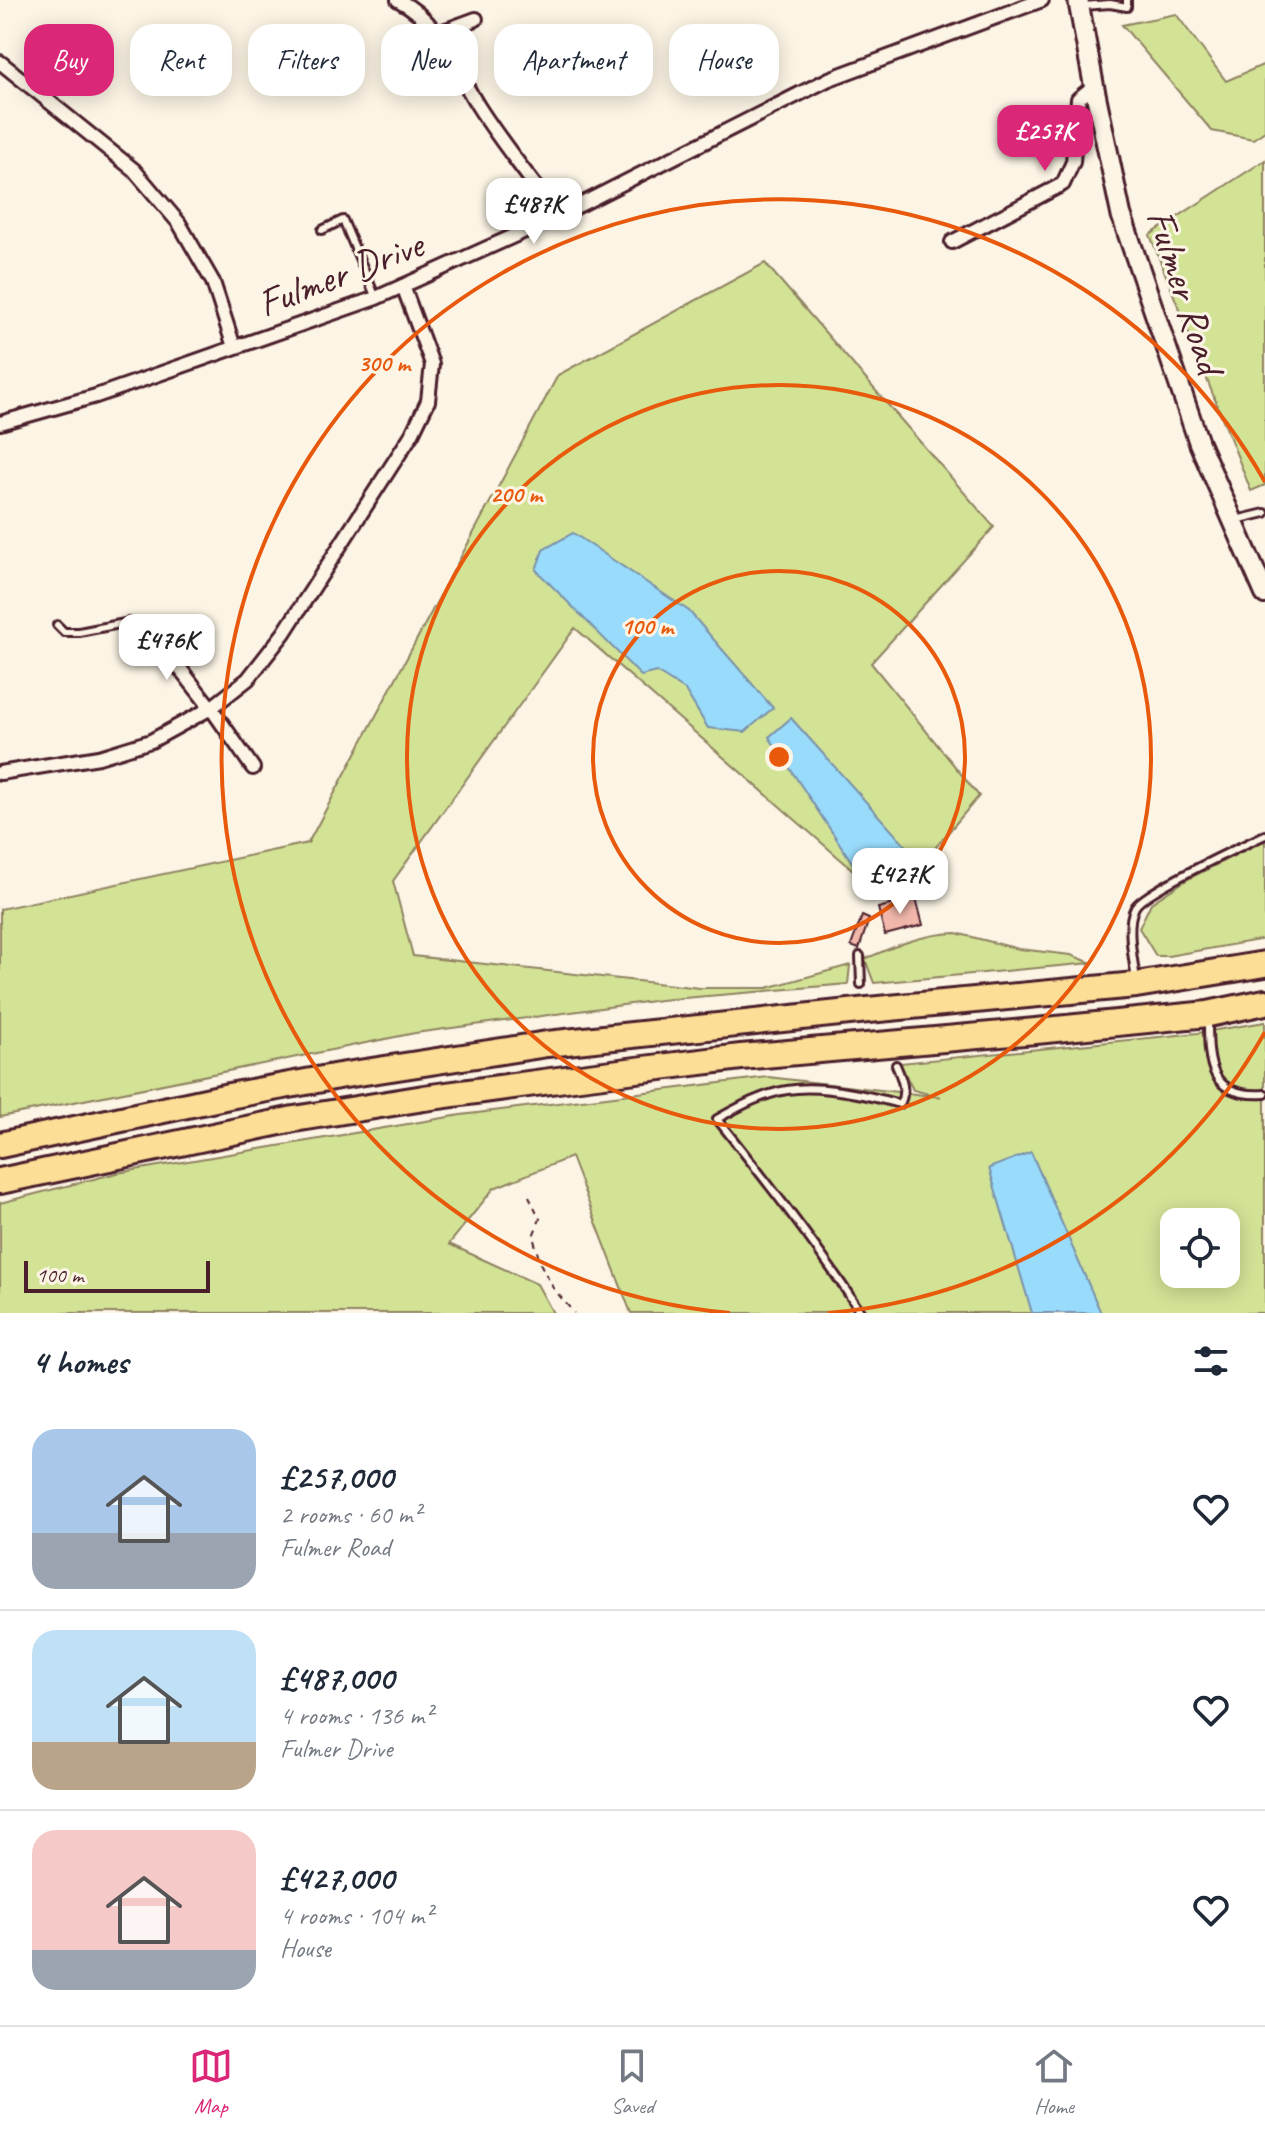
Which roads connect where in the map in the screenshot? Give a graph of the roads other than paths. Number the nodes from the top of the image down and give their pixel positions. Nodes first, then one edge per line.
1 (398, 0) edge
2 (1042, 0) edge
3 (1127, 0) edge
4 (1079, 3) edge
5 (476, 19) dead end
6 (429, 24) edge
7 (462, 24) edge
8 (3, 69) edge
9 (1094, 86) junction
10 (472, 96) edge
11 (558, 216) junction
12 (322, 230) dead end
13 (952, 242) dead end
14 (403, 286) junction
15 (376, 298) junction
16 (234, 347) junction
17 (0, 423) edge
18 (1265, 513) edge
19 (1233, 521) junction
20 (1265, 594) edge
21 (57, 625) dead end
22 (152, 633) joint
23 (211, 708) junction
24 (253, 768) dead end
25 (0, 773) edge
26 (1265, 835) edge
27 (860, 956) dead end
28 (1265, 964) edge
29 (861, 984) dead end
30 (1136, 985) junction
31 (1265, 1002) edge
32 (1208, 1014) junction
33 (896, 1065) dead end
34 (1265, 1094) edge
35 (0, 1145) edge
36 (0, 1181) edge
37 (861, 1313) edge

1 - 6 street
2 - 11 street, Fulmer Drive
3 - 4 lane
4 - 9 street, Fulmer Road
5 - 7 street
8 - 16 street
9 - 13 street
9 - 19 street, Fulmer Road
10 - 11 street
11 - 14 street, Fulmer Drive
12 - 15 lane
14 - 15 street, Fulmer Drive
14 - 23 street
15 - 16 street, Fulmer Drive
16 - 17 street, Fulmer Drive
18 - 19 lane
19 - 20 street, Fulmer Road
21 - 22 lane
22 - 23 street
23 - 24 street
23 - 25 street
26 - 30 lane
27 - 29 lane
28 - 30 highway
30 - 35 highway
31 - 32 highway
32 - 34 lane
32 - 36 highway
33 - 37 lane

